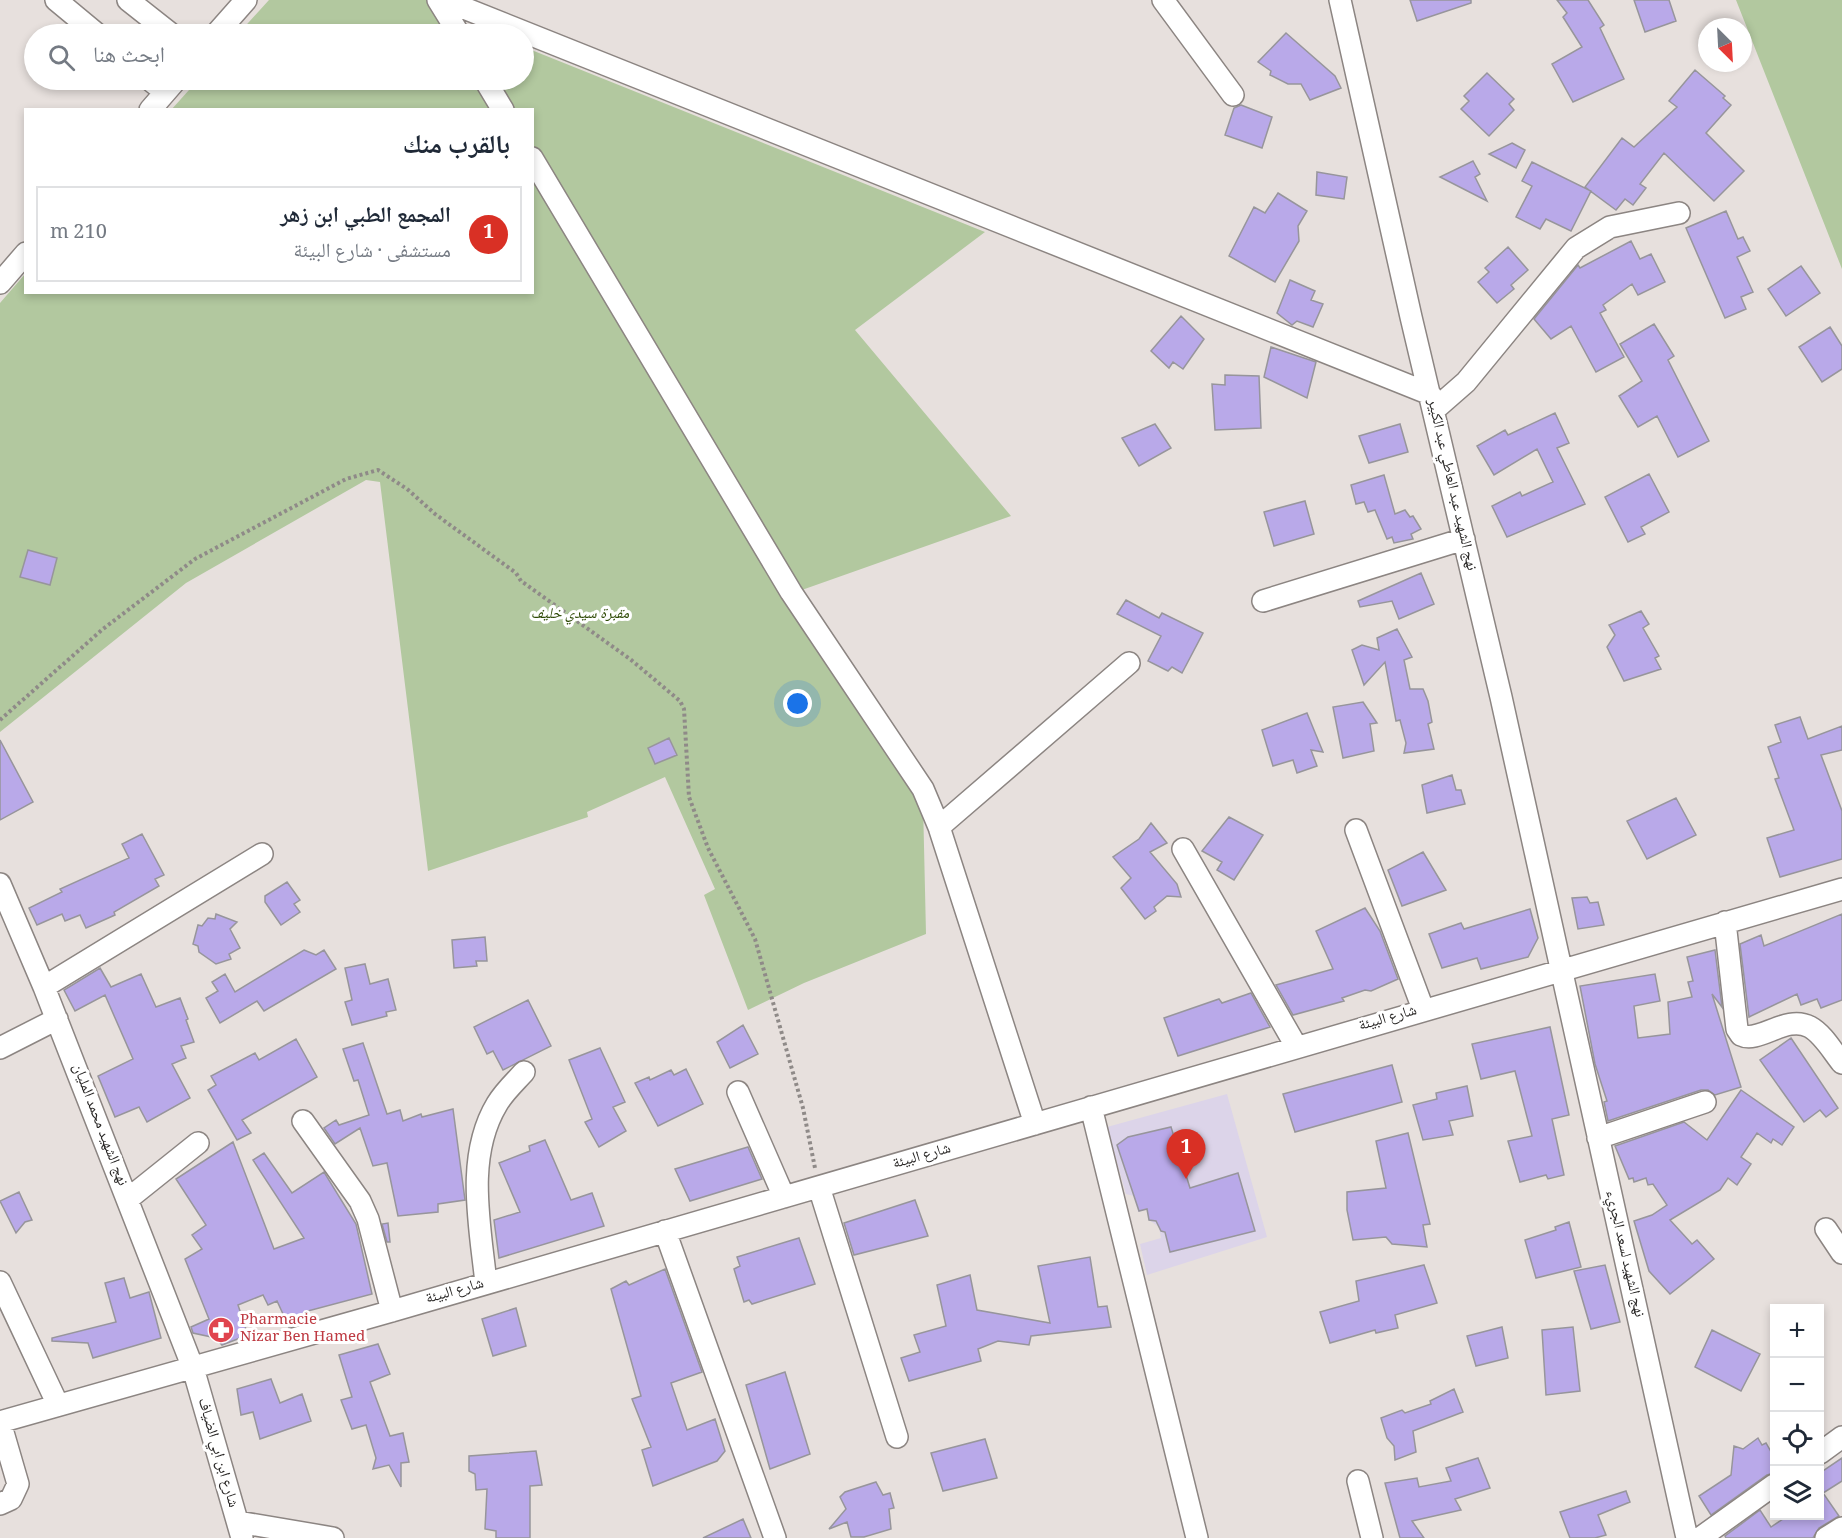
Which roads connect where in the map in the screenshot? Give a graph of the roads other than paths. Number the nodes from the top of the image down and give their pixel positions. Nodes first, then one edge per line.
1 (56, 0) edge
2 (128, 0) edge
3 (246, 0) edge
4 (438, 0) edge
5 (444, 0) edge
6 (1163, 0) edge
7 (1340, 0) edge
8 (85, 24) edge
9 (158, 24) edge
10 (225, 24) edge
11 (453, 24) edge
12 (503, 24) edge
13 (534, 37) edge
14 (161, 90) edge
15 (491, 90) edge
16 (1233, 95) dead end
17 (151, 108) edge
18 (502, 108) edge
19 (534, 161) edge
20 (1679, 213) dead end
21 (24, 255) edge
22 (0, 283) edge
23 (1432, 402) junction
24 (1464, 539) junction
25 (1263, 601) dead end
26 (1129, 663) dead end
27 (939, 827) junction
28 (1356, 830) dead end
29 (1183, 849) dead end
30 (262, 854) dead end
31 (0, 884) edge
32 (1842, 888) edge
33 (1725, 922) junction
34 (1561, 970) junction
35 (44, 987) junction
36 (1423, 1009) junction
37 (57, 1019) junction
38 (1296, 1046) junction
39 (0, 1048) edge
40 (1842, 1063) edge
41 (524, 1072) dead end
42 (738, 1092) dead end
43 (1705, 1102) dead end
44 (1091, 1107) junction
45 (303, 1122) dead end
46 (1035, 1124) junction
47 (1598, 1138) junction
48 (198, 1143) dead end
49 (819, 1186) junction
50 (784, 1197) junction
51 (128, 1199) junction
52 (1826, 1229) dead end
53 (665, 1231) junction
54 (1842, 1253) edge
55 (0, 1282) edge
56 (486, 1283) junction
57 (393, 1311) junction
58 (193, 1368) junction
59 (58, 1405) junction
60 (0, 1422) edge
61 (897, 1437) dead end
62 (1842, 1437) edge
63 (1824, 1450) edge
64 (1358, 1481) dead end
65 (1770, 1488) edge
66 (0, 1504) edge
67 (1842, 1528) edge
68 (240, 1530) edge
69 (333, 1538) edge
70 (775, 1538) edge
71 (1197, 1538) edge
72 (1372, 1538) edge
73 (1687, 1538) edge
74 (1700, 1538) edge
75 (1826, 1538) edge

1 - 8 street
2 - 9 street
3 - 10 street
4 - 11 street
5 - 12 street
6 - 16 street
7 - 23 street, نهج الشهيد عبد العاطي عبد الكبير
13 - 23 street
14 - 17 street
15 - 18 street
19 - 27 street
20 - 23 street
21 - 22 street
23 - 24 street, نهج الشهيد عبد العاطي عبد الكبير
24 - 25 street
24 - 34 street, نهج الشهيد عبد العاطي عبد الكبير
26 - 27 street
27 - 46 street
28 - 36 street
29 - 38 street
30 - 35 street
31 - 35 street, نهج الشهيد محمد المليان
32 - 33 street, شارع البيئة
33 - 34 street, شارع البيئة
33 - 40 street
34 - 36 street, شارع البيئة
34 - 47 street, نهج الشهيد لسعد الجريء
35 - 37 street, نهج الشهيد محمد المليان
36 - 38 street, شارع البيئة
37 - 39 street
37 - 51 street, نهج الشهيد محمد المليان
38 - 44 street, شارع البيئة
41 - 56 street
42 - 50 street
43 - 47 street
44 - 46 street, شارع البيئة
44 - 71 street
45 - 57 street
46 - 49 street, شارع البيئة
47 - 73 street, نهج الشهيد لسعد الجريء
48 - 51 street
49 - 50 street, شارع البيئة
49 - 61 street
50 - 53 street, شارع البيئة
51 - 58 street, نهج الشهيد محمد المليان
52 - 54 street
53 - 56 street, شارع البيئة
53 - 70 street
55 - 59 street
56 - 57 street, شارع البيئة
57 - 58 street, شارع البيئة
58 - 59 street, شارع البيئة
58 - 68 street, شارع ابن ابي الضياف
59 - 60 street, شارع البيئة
60 - 66 street
62 - 63 street
64 - 72 street
65 - 74 street
67 - 75 street
68 - 69 street

